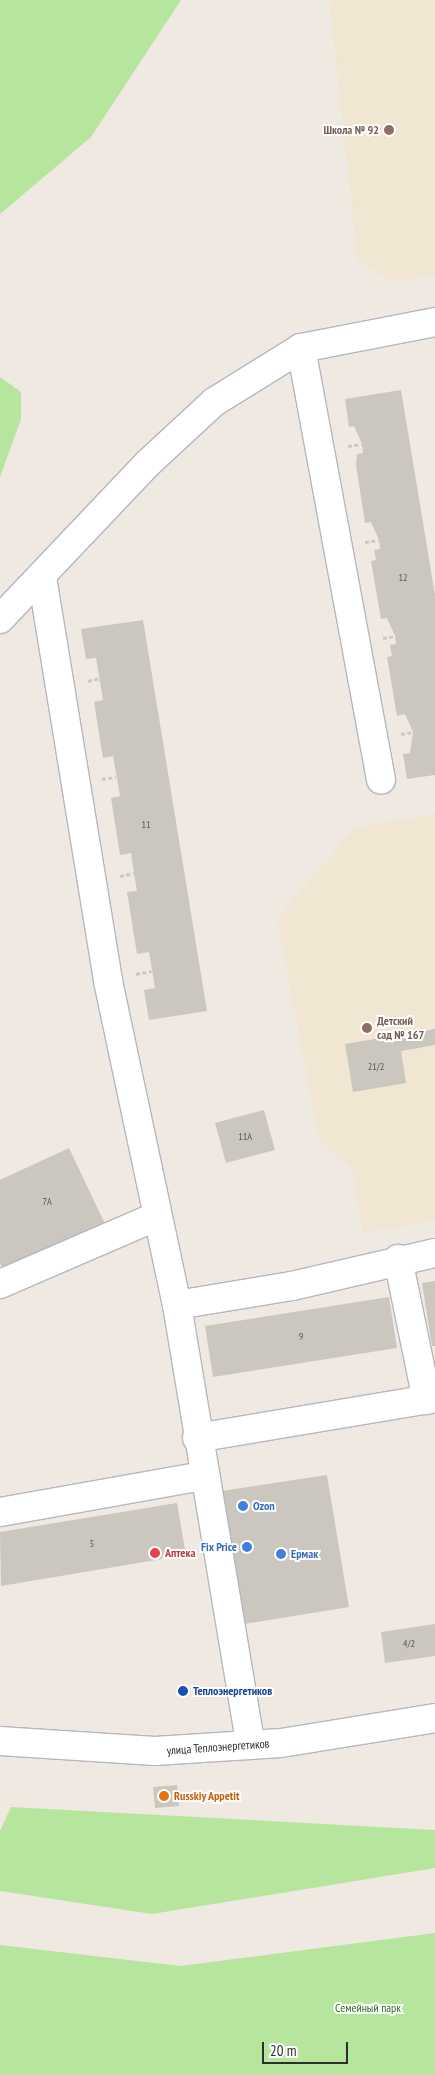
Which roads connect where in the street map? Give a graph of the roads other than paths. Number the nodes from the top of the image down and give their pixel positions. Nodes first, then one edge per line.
1 (435, 322) edge
2 (301, 348) junction
3 (42, 577) junction
4 (0, 619) edge
5 (381, 780) dead end
6 (155, 1218) junction
7 (435, 1253) edge
8 (398, 1259) junction
9 (0, 1284) edge
10 (177, 1305) junction
11 (431, 1399) edge
12 (197, 1438) junction
13 (203, 1476) junction
14 (0, 1512) edge
15 (435, 1718) edge
16 (0, 1741) edge
17 (251, 1745) junction

1 - 2 street
2 - 3 street
2 - 5 street
3 - 4 street
3 - 6 street
6 - 9 street
6 - 10 street
7 - 8 street
8 - 10 street
8 - 11 street
10 - 12 street
11 - 12 street
12 - 13 street
13 - 14 street
13 - 17 street
15 - 17 street, улица Теплоэнергетиков
16 - 17 street, улица Теплоэнергетиков

